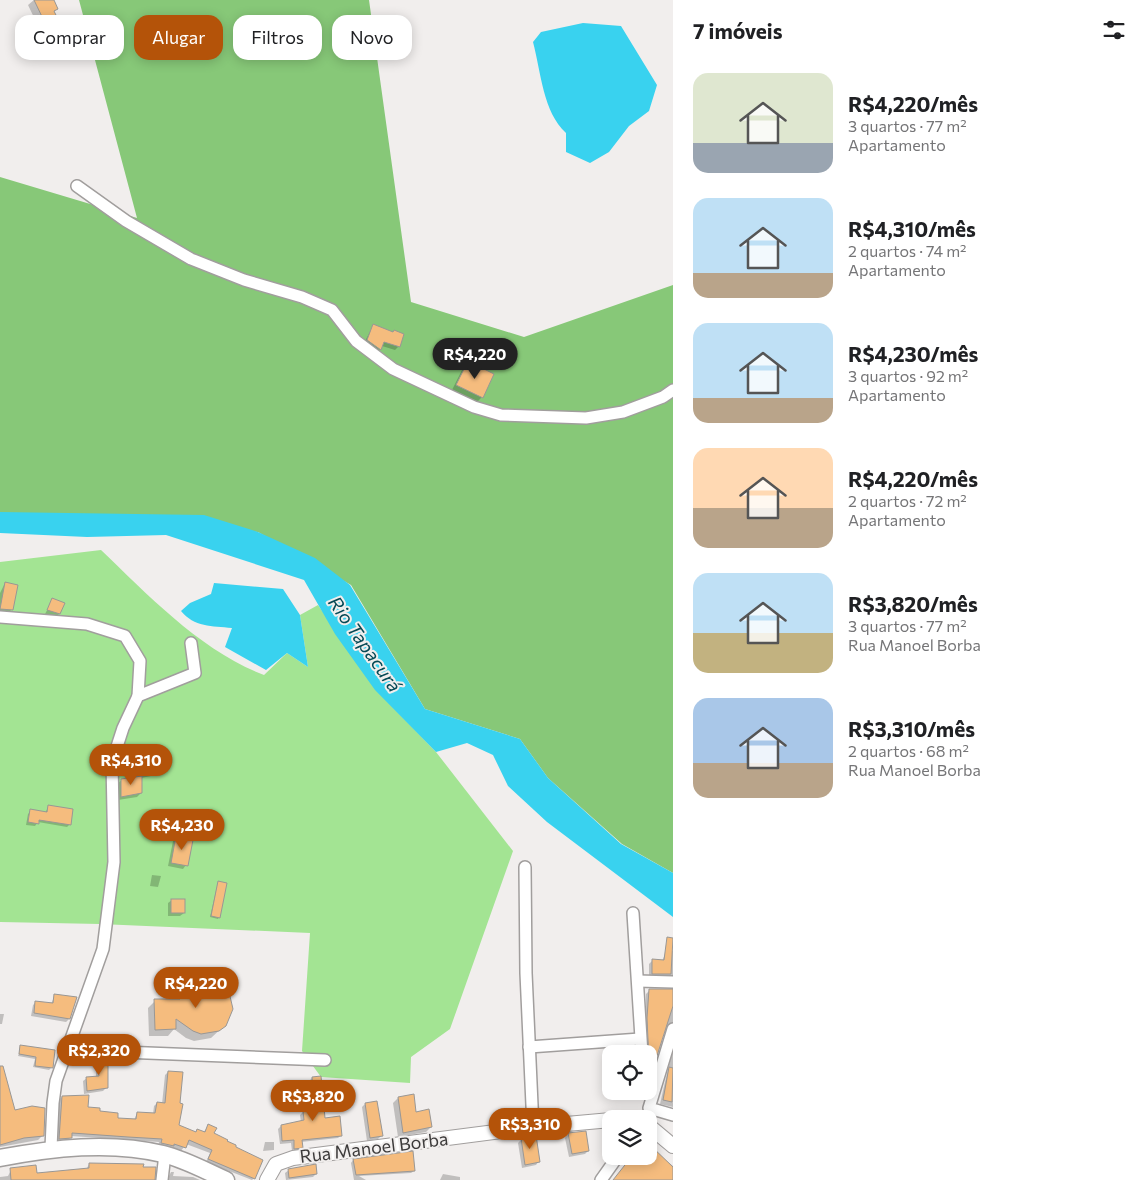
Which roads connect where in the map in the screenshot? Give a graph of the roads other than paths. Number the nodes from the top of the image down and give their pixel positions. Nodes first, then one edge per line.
1 (78, 186) dead end
2 (673, 390) edge
3 (0, 617) edge
4 (192, 643) dead end
5 (138, 696) junction
6 (525, 867) dead end
7 (633, 913) dead end
8 (638, 981) junction
9 (673, 982) edge
10 (673, 1029) edge
11 (640, 1038) junction
12 (70, 1041) junction
13 (641, 1045) edge
14 (529, 1047) junction
15 (325, 1060) dead end
16 (648, 1110) edge
17 (657, 1114) edge
18 (673, 1115) edge
19 (602, 1121) edge
20 (533, 1127) junction
21 (657, 1133) edge
22 (673, 1146) edge
23 (51, 1148) junction
24 (165, 1154) junction
25 (0, 1158) edge
26 (612, 1165) edge
27 (162, 1180) edge
28 (226, 1180) edge
29 (267, 1180) edge
30 (601, 1180) edge

1 - 2 street
3 - 5 street
4 - 5 street
5 - 12 street
6 - 14 street
7 - 8 street
8 - 9 street
8 - 11 street
10 - 16 street
11 - 13 street
11 - 14 street
12 - 15 street
12 - 23 street
14 - 20 street
17 - 18 street
19 - 20 street, Rua Manoel Borba
20 - 29 street, Rua Manoel Borba
21 - 22 street
23 - 24 main road
23 - 25 main road
24 - 27 street
24 - 28 main road
26 - 30 street

